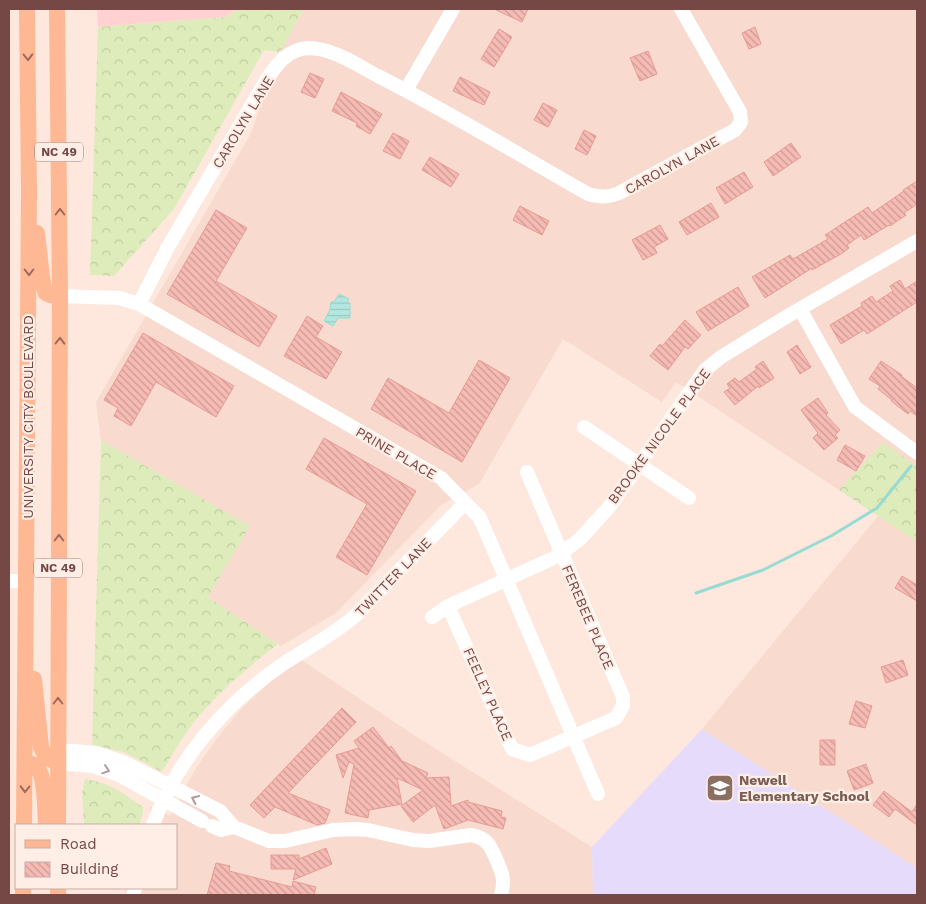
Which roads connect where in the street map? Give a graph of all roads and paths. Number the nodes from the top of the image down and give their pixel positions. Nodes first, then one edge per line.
1 (27, 9) edge
2 (57, 9) edge
3 (454, 9) edge
4 (681, 9) edge
5 (406, 90) junction
6 (29, 192) junction
7 (917, 242) edge
8 (60, 296) junction
9 (139, 304) junction
10 (800, 309) junction
11 (584, 427) dead end
12 (917, 454) edge
13 (639, 463) junction
14 (527, 472) dead end
15 (689, 498) dead end
16 (465, 503) junction
17 (562, 553) junction
18 (506, 579) junction
19 (9, 581) edge
20 (27, 586) junction
21 (9, 590) edge
22 (448, 606) junction
23 (432, 617) dead end
24 (26, 628) junction
25 (574, 736) junction
26 (58, 756) junction
27 (25, 762) junction
28 (167, 794) junction
29 (598, 794) dead end
30 (24, 824) edge
31 (46, 824) edge
32 (58, 824) edge
33 (153, 824) edge
34 (234, 827) junction
35 (501, 895) edge

1 -> 6 main road, UNIVERSITY CITY BOULEVARD / NC 49
8 -> 2 main road, NC 49
3 - 5 street
4 - 5 street, CAROLYN LANE
5 - 9 street, CAROLYN LANE
6 - 8 main road
6 -> 20 main road, UNIVERSITY CITY BOULEVARD / NC 49
7 - 10 street, BROOKE NICOLE PLACE
8 - 9 street, PRINE PLACE
26 -> 8 main road, NC 49
9 - 16 street, PRINE PLACE
10 - 12 street
10 - 13 street, BROOKE NICOLE PLACE
11 - 13 street
13 - 15 street
13 - 17 street, BROOKE NICOLE PLACE
14 - 17 street, FEREBEE PLACE
16 - 18 street, PRINE PLACE
16 - 28 street, TWITTER LANE
17 - 18 street, BROOKE NICOLE PLACE
17 - 25 street, FEREBEE PLACE
18 - 22 street, BROOKE NICOLE PLACE
18 - 25 street, PRINE PLACE
19 - 20 street
20 - 21 street
20 - 24 main road, UNIVERSITY CITY BOULEVARD / NC 49
22 - 23 street, BROOKE NICOLE PLACE
22 - 25 street, FEELEY PLACE
24 - 26 main road
24 - 27 main road, UNIVERSITY CITY BOULEVARD / NC 49
25 - 29 street, PRINE PLACE
26 - 28 street
26 - 32 main road, NC 49
27 -> 30 main road, UNIVERSITY CITY BOULEVARD / NC 49
27 - 31 main road
28 - 33 street
34 -> 28 street
28 - 34 street
34 - 35 street

